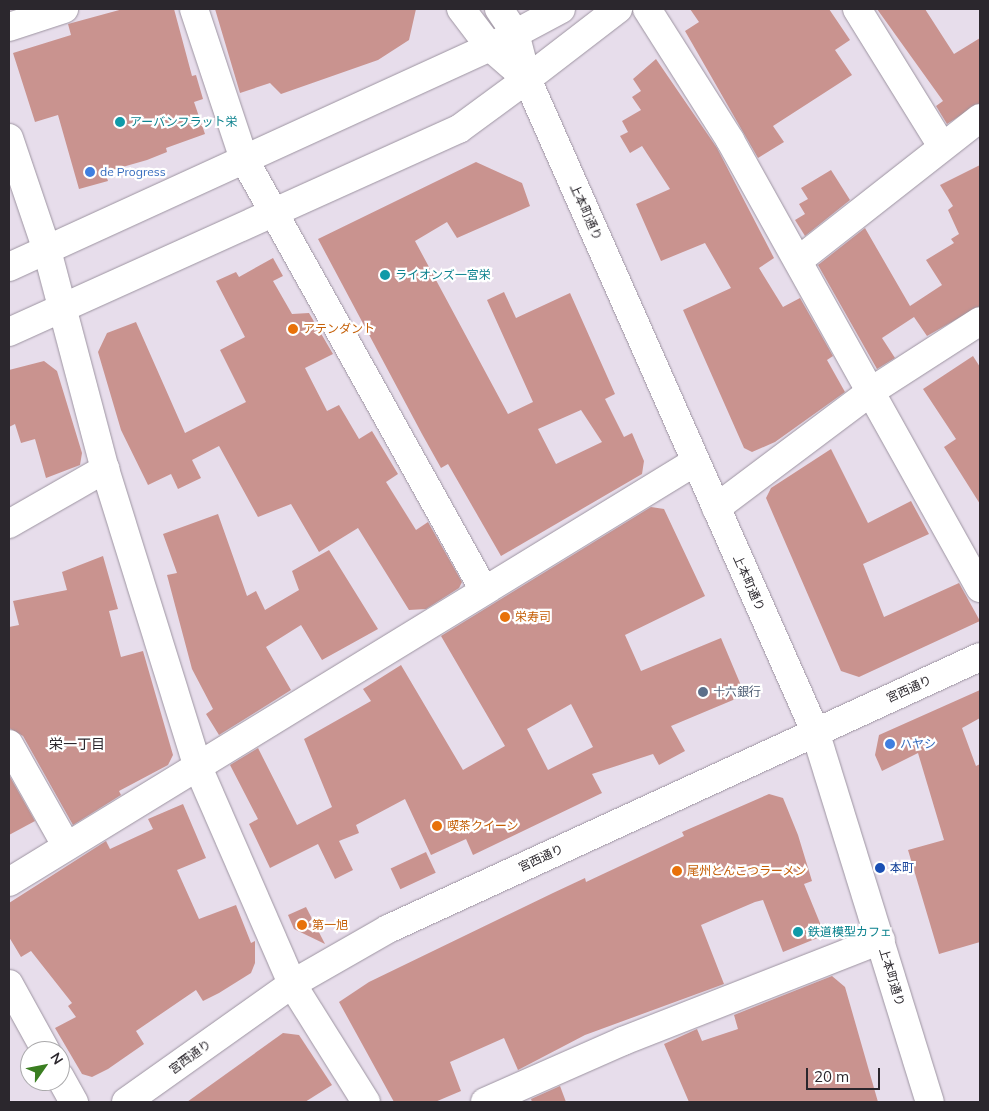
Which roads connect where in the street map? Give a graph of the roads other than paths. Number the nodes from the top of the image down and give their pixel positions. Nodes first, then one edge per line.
1 (64, 9) edge
2 (194, 9) edge
3 (461, 9) edge
4 (499, 9) edge
5 (562, 9) edge
6 (618, 9) edge
7 (647, 9) edge
8 (857, 9) edge
9 (9, 27) edge
10 (515, 33) junction
11 (490, 47) junction
12 (526, 79) junction
13 (980, 118) edge
14 (9, 138) edge
15 (942, 146) junction
16 (244, 159) junction
17 (270, 212) junction
18 (46, 250) junction
19 (799, 260) junction
20 (9, 267) edge
21 (62, 307) junction
22 (980, 321) edge
23 (9, 332) edge
24 (873, 390) junction
25 (695, 462) junction
26 (105, 469) junction
27 (716, 508) junction
28 (9, 524) edge
29 (980, 588) edge
30 (484, 590) junction
31 (980, 657) edge
32 (815, 731) junction
33 (9, 744) edge
34 (197, 765) junction
35 (66, 846) junction
36 (9, 882) edge
37 (881, 940) junction
38 (9, 984) edge
39 (292, 984) junction
40 (40, 1041) edge
41 (68, 1091) edge
42 (74, 1102) edge
43 (126, 1102) edge
44 (366, 1102) edge
45 (485, 1102) edge
46 (930, 1102) edge

1 - 9 main road
2 - 16 main road
3 - 11 main road
4 - 10 main road
5 - 10 main road
6 - 12 main road
7 - 19 main road
8 - 15 main road
10 - 11 main road
10 - 12 main road
11 - 12 main road
11 - 16 main road
12 - 17 main road
12 - 25 main road, 上本町通り
13 - 15 main road
14 - 18 main road
15 - 19 main road
16 - 17 main road
16 - 18 main road
17 - 21 main road
17 - 30 main road
18 - 20 main road
18 - 21 main road
19 - 24 main road
21 - 23 main road
21 - 26 main road
22 - 24 main road
24 - 27 main road
24 - 29 main road
25 - 27 main road, 上本町通り
25 - 30 main road
26 - 28 main road
26 - 34 main road
27 - 32 main road, 上本町通り
30 - 34 main road
31 - 32 main road, 宮西通り
32 - 37 main road, 上本町通り
32 - 39 main road, 宮西通り
33 - 35 main road
34 - 35 main road
34 - 39 main road
35 - 36 main road
37 - 45 main road
37 - 46 main road, 上本町通り
38 - 40 main road
39 - 43 main road, 宮西通り
39 - 44 main road
41 - 42 main road

